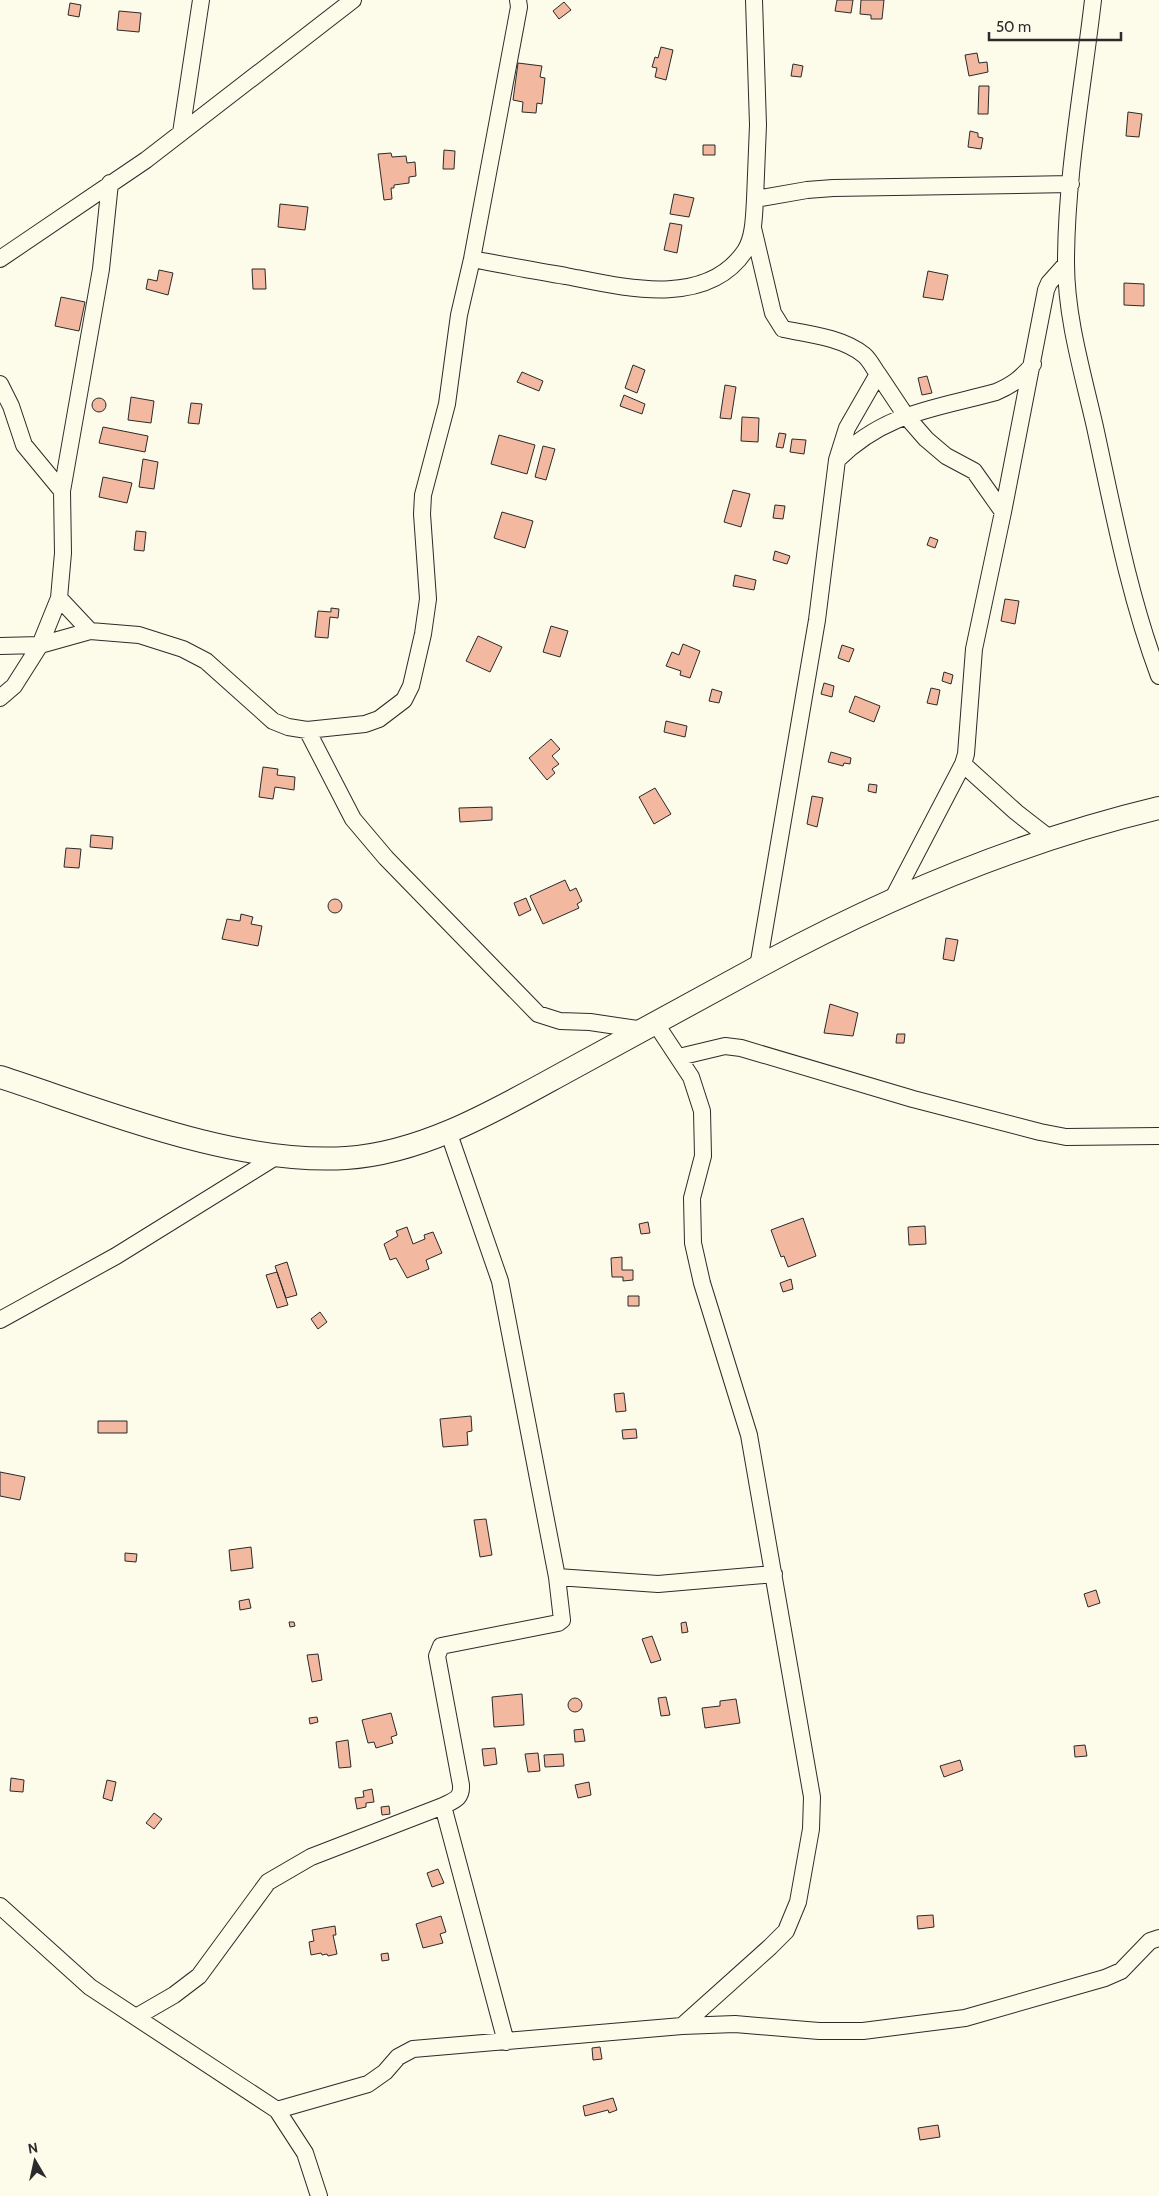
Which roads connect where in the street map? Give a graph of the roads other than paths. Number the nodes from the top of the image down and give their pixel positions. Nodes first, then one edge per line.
1 (201, 0) edge
2 (353, 0) edge
3 (518, 0) edge
4 (754, 0) edge
5 (1093, 0) edge
6 (181, 133) junction
7 (110, 183) junction
8 (1071, 184) junction
9 (755, 199) junction
10 (753, 226) junction
11 (0, 259) edge
12 (472, 260) junction
13 (1066, 264) junction
14 (1033, 364) junction
15 (878, 374) junction
16 (0, 384) edge
17 (906, 416) junction
18 (837, 460) junction
19 (62, 492) junction
20 (1002, 512) junction
21 (59, 598) junction
22 (90, 631) junction
23 (40, 645) junction
24 (0, 646) edge
25 (1159, 676) edge
26 (0, 698) edge
27 (307, 730) junction
28 (963, 764) junction
29 (1159, 808) edge
30 (1052, 840) junction
31 (892, 900) junction
32 (758, 967) junction
33 (650, 1027) junction
34 (679, 1057) junction
35 (0, 1077) edge
36 (448, 1131) junction
37 (1159, 1136) edge
38 (277, 1156) junction
39 (7, 1317) edge
40 (0, 1332) edge
41 (774, 1574) junction
42 (557, 1577) junction
43 (443, 1806) junction
44 (0, 1906) edge
45 (1159, 1938) edge
46 (136, 2017) junction
47 (682, 2026) junction
48 (506, 2042) junction
49 (277, 2110) junction
50 (319, 2196) edge

1 - 6 street
2 - 6 street
3 - 12 street
4 - 9 street
5 - 8 street
6 - 7 street
7 - 11 street
7 - 19 street
8 - 9 street
8 - 13 street
9 - 10 street
10 - 12 street
10 - 15 street
12 - 27 street
13 - 14 street
13 - 25 street
14 - 17 street
14 - 20 street
15 - 17 street
15 - 18 street
16 - 19 street
17 - 18 street
17 - 20 street
18 - 32 street
19 - 21 street
20 - 28 street
21 - 22 street
21 - 23 street
22 - 23 street
22 - 27 street
23 - 24 street
23 - 26 street
27 - 33 street
28 - 30 street
28 - 31 street
29 - 30 street
30 - 31 street
31 - 32 street
32 - 33 street
33 - 34 street
33 - 36 street
34 - 37 street
34 - 41 street
35 - 38 street
36 - 38 street
36 - 42 street
38 - 39 street
39 - 40 street
41 - 42 street
41 - 47 street
42 - 43 street
43 - 46 street
43 - 48 street
44 - 46 street
45 - 47 street
46 - 49 street
47 - 48 street
48 - 49 street
49 - 50 street

